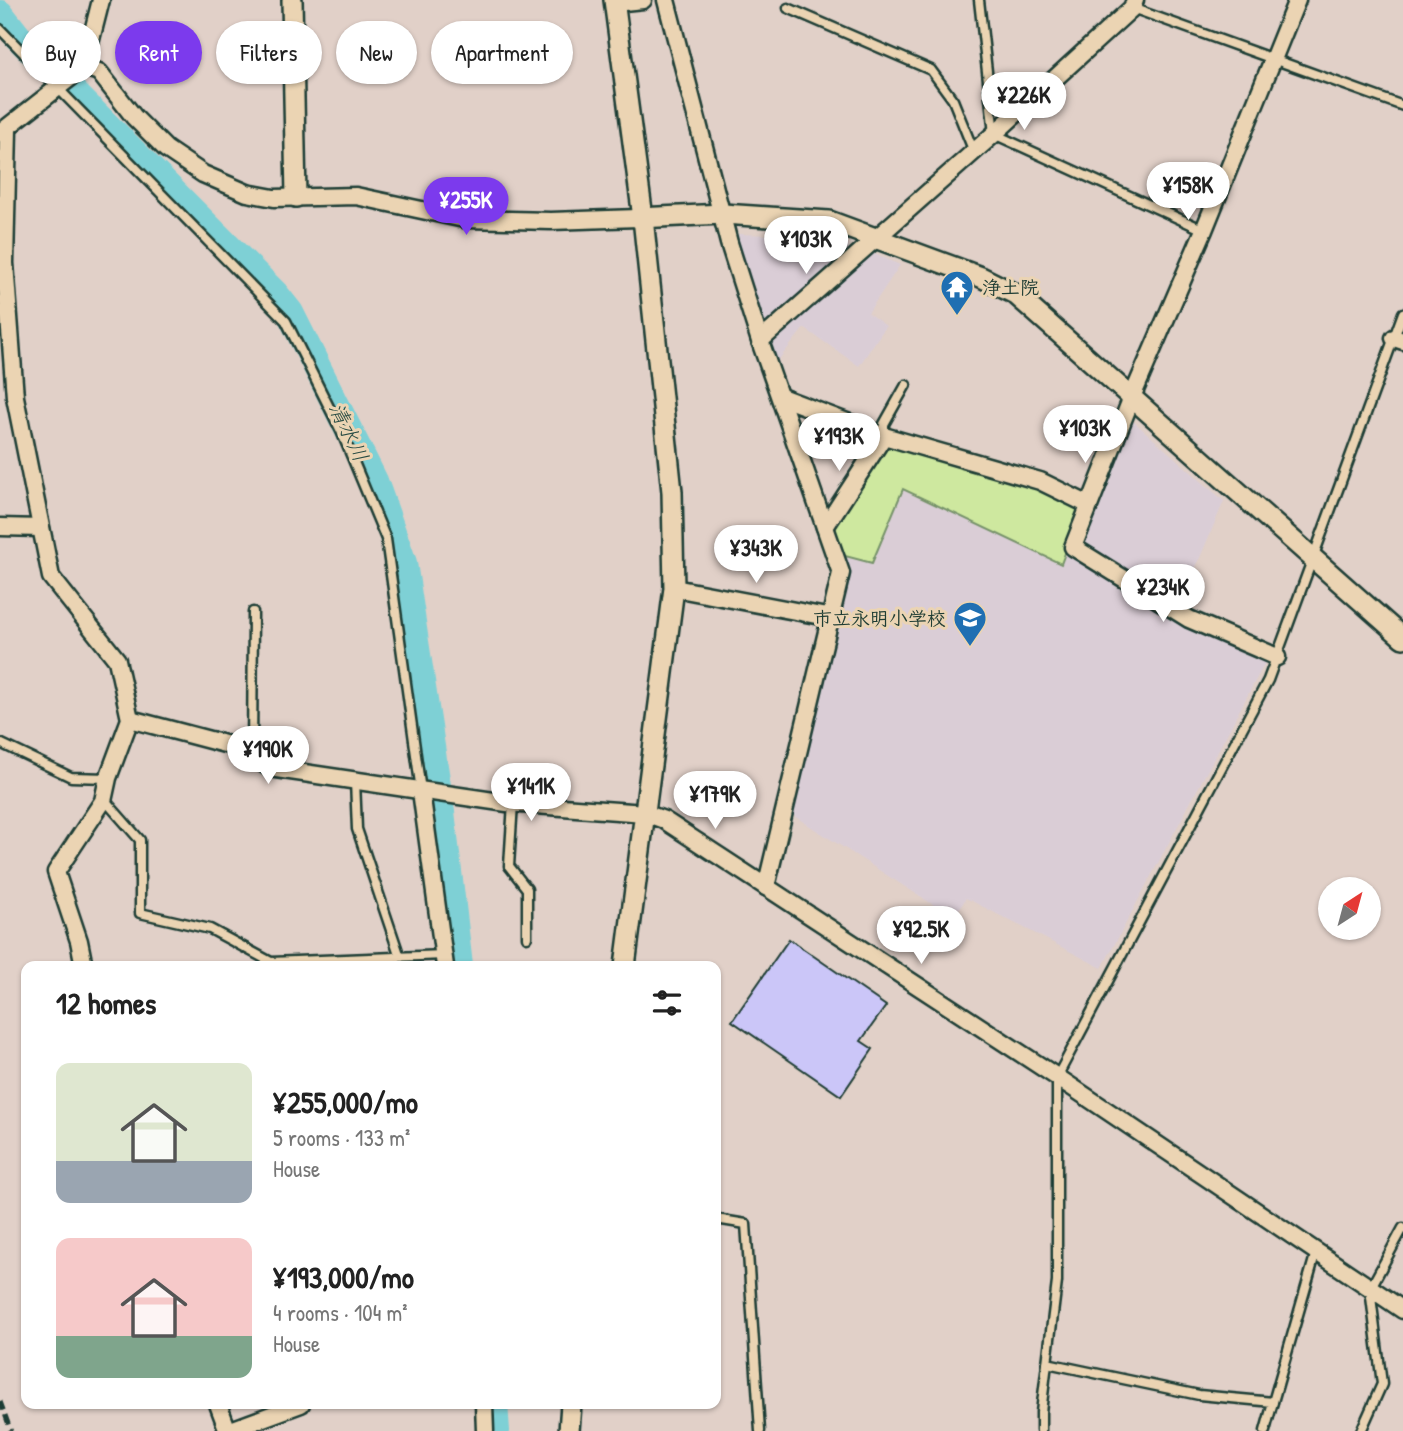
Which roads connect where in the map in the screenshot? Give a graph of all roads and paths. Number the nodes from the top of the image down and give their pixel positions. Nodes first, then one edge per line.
1 (101, 0) edge
2 (292, 0) edge
3 (643, 0) edge
4 (666, 0) edge
5 (979, 0) edge
6 (1297, 0) edge
7 (614, 1) edge
8 (1134, 4) edge
9 (788, 8) dead end
10 (96, 21) edge
11 (0, 29) edge
12 (1274, 58) junction
13 (101, 74) edge
14 (64, 84) edge
15 (57, 90) junction
16 (1403, 107) edge
17 (3, 128) edge
18 (994, 134) junction
19 (974, 152) junction
20 (296, 197) junction
21 (723, 214) junction
22 (640, 218) junction
23 (1205, 230) junction
24 (876, 239) junction
25 (1403, 313) edge
26 (1398, 340) edge
27 (760, 341) junction
28 (906, 385) dead end
29 (781, 397) junction
30 (1132, 397) junction
31 (884, 436) junction
32 (1089, 505) junction
33 (0, 527) edge
34 (825, 527) junction
35 (41, 528) junction
36 (1315, 559) junction
37 (674, 588) junction
38 (253, 612) dead end
39 (832, 618) junction
40 (1403, 638) edge
41 (1277, 657) junction
42 (130, 719) junction
43 (0, 743) edge
44 (252, 755) junction
45 (108, 778) junction
46 (355, 781) junction
47 (421, 791) junction
48 (104, 799) junction
49 (513, 803) junction
50 (645, 813) junction
51 (766, 887) junction
52 (527, 937) dead end
53 (253, 953) junction
54 (400, 957) junction
55 (83, 961) edge
56 (256, 961) edge
57 (269, 961) edge
58 (297, 961) edge
59 (444, 961) edge
60 (626, 961) edge
61 (1057, 1077) junction
62 (721, 1220) edge
63 (1403, 1228) edge
64 (1316, 1252) junction
65 (1370, 1289) junction
66 (1403, 1310) edge
67 (1047, 1363) junction
68 (1273, 1402) junction
69 (220, 1409) edge
70 (287, 1409) edge
71 (484, 1409) edge
72 (571, 1409) edge
73 (485, 1431) edge
74 (569, 1431) edge
75 (760, 1431) edge
76 (1041, 1431) edge
77 (1265, 1431) edge
78 (1360, 1431) edge

1 - 10 street
2 - 20 street
3 - 7 street
4 - 21 street
5 - 18 lane
6 - 12 street
7 - 22 street
8 - 12 lane
8 - 18 street
9 - 19 lane
11 - 15 lane
12 - 16 lane
12 - 23 street
13 - 20 street
14 - 15 street
15 - 17 street
15 - 47 lane
17 - 35 street
18 - 19 street
18 - 23 lane
19 - 24 street
20 - 22 street
21 - 22 street
21 - 24 street
21 - 27 street
22 - 37 street
23 - 30 street
24 - 27 street
24 - 30 street
25 - 26 lane
26 - 36 lane
27 - 29 street
28 - 31 lane
29 - 31 street
29 - 34 street
30 - 32 street
30 - 36 street
31 - 32 street
31 - 34 street
32 - 41 street
33 - 35 street
34 - 39 street
35 - 42 street
36 - 40 street
36 - 41 lane
37 - 39 street
37 - 50 street
38 - 44 lane
39 - 51 street
41 - 61 lane
42 - 44 street
42 - 45 street
43 - 45 lane
44 - 46 street
45 - 48 street
46 - 47 street
46 - 54 lane
47 - 49 street
47 - 59 street
48 - 53 lane
48 - 55 street
49 - 50 street
49 - 52 lane
50 - 51 street
50 - 60 street
51 - 61 street
53 - 56 lane
53 - 57 lane
54 - 58 lane
54 - 59 lane
61 - 64 street
61 - 67 lane
62 - 75 lane
63 - 65 lane
64 - 65 street
64 - 68 lane
65 - 66 street
65 - 78 lane
67 - 68 lane
67 - 76 lane
68 - 77 lane
69 - 70 street
71 - 73 street
72 - 74 street

